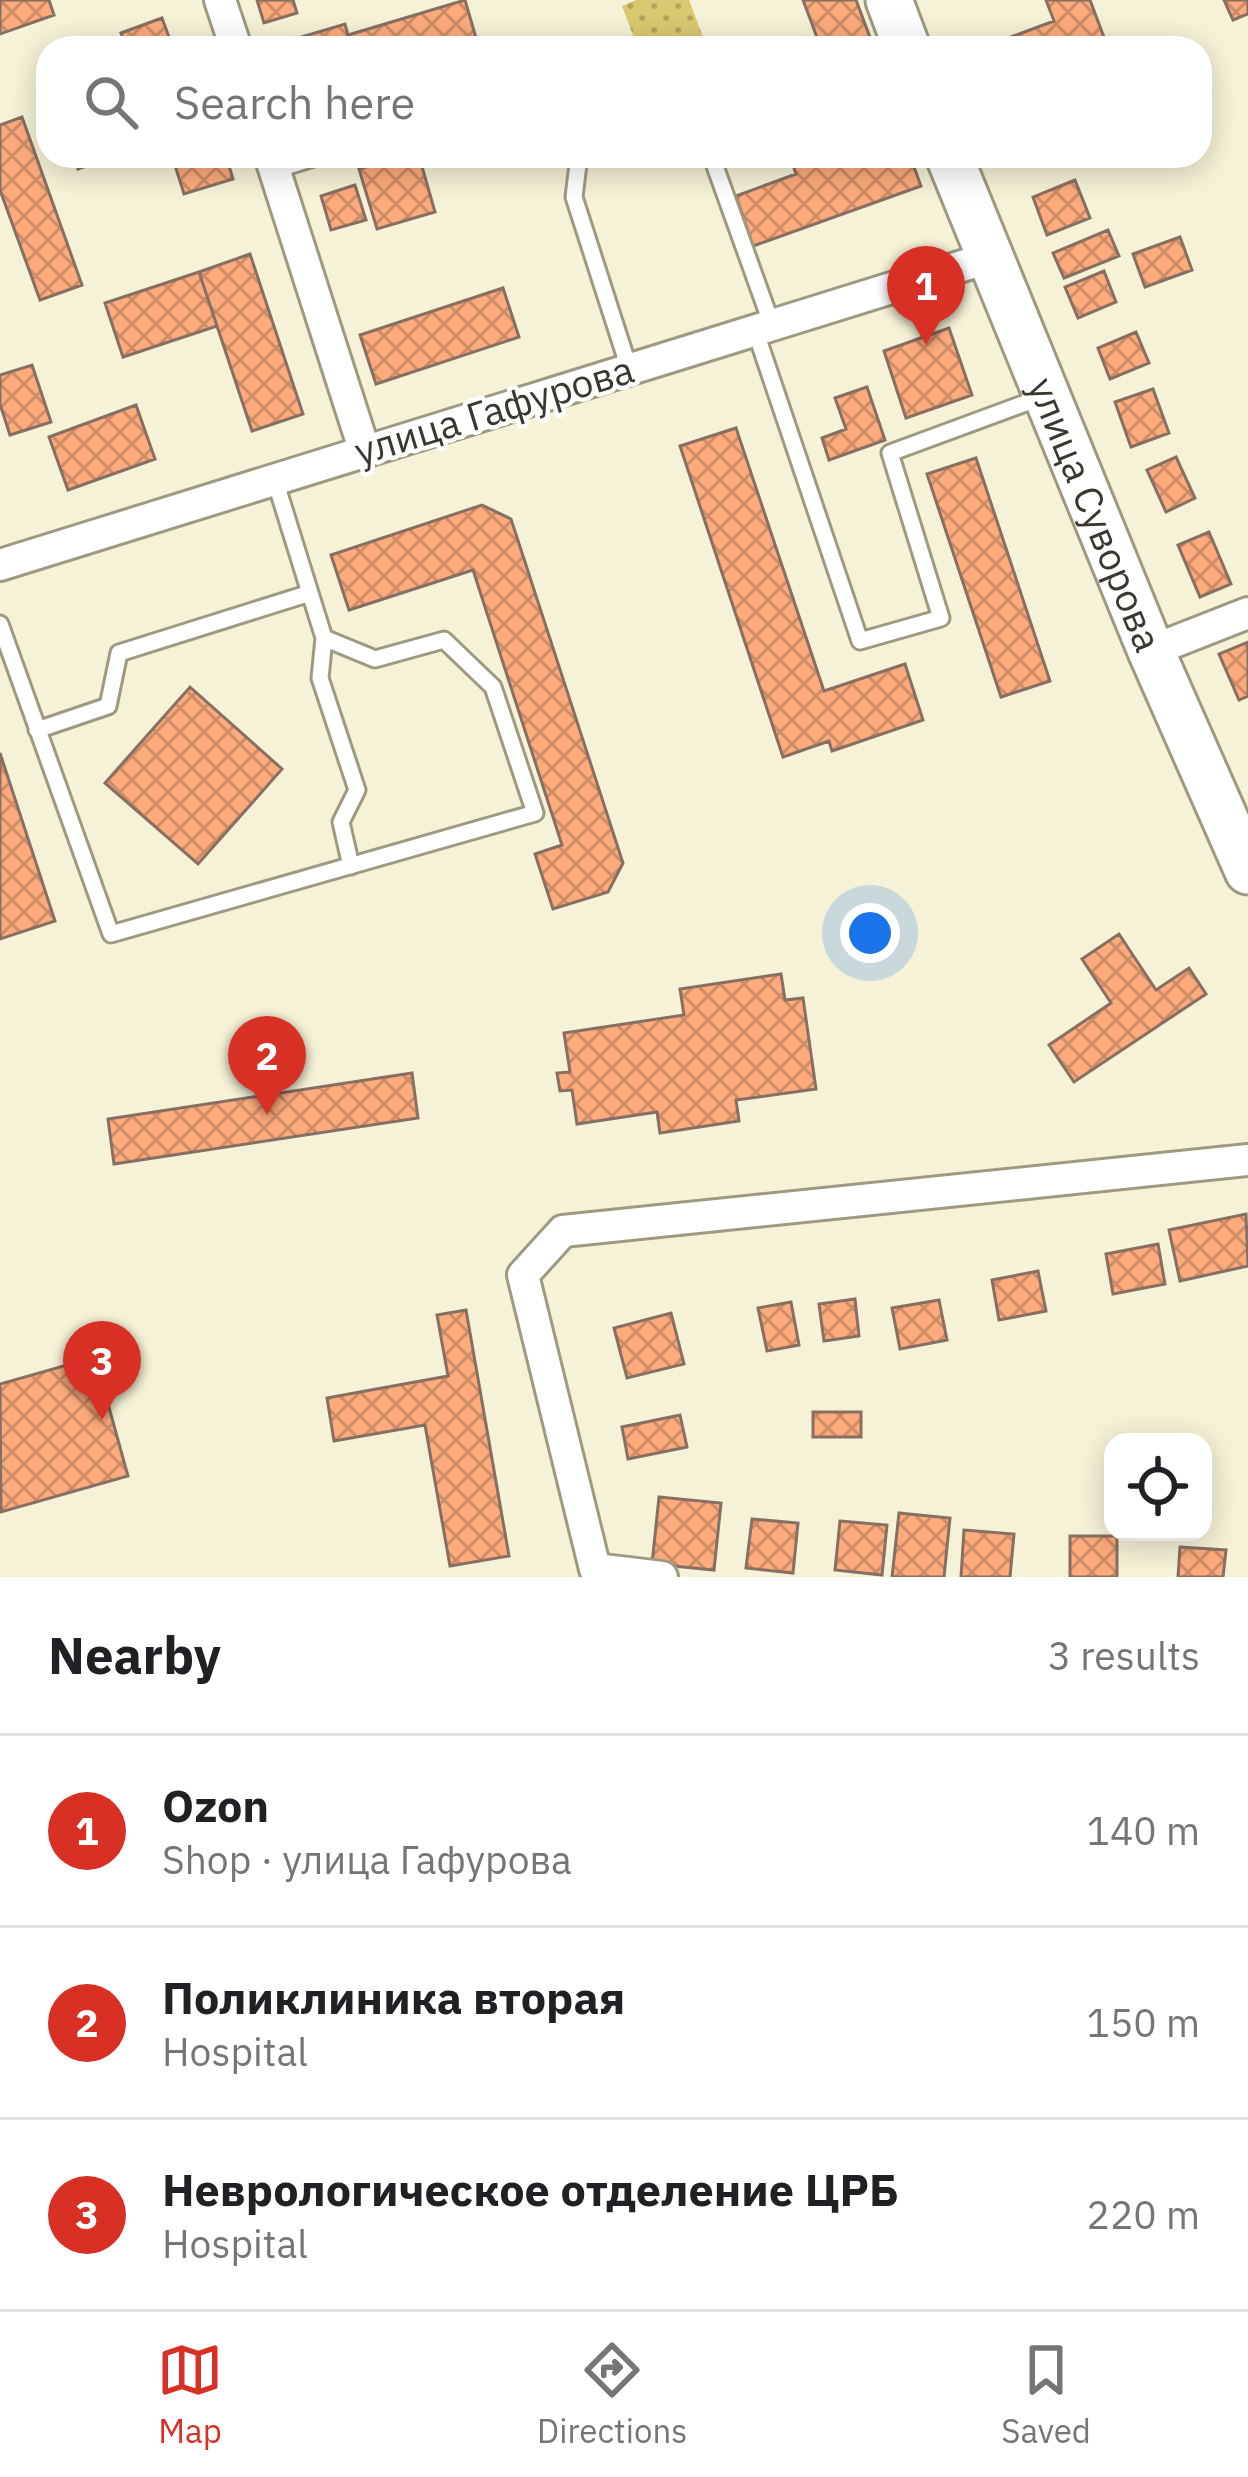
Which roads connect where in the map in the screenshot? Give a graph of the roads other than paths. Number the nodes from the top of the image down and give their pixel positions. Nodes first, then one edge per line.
1 (220, 0) edge
2 (889, 0) edge
3 (232, 36) edge
4 (902, 36) edge
5 (274, 168) edge
6 (578, 168) edge
7 (716, 168) edge
8 (954, 168) edge
9 (988, 259) junction
10 (763, 327) junction
11 (629, 368) junction
12 (1046, 396) junction
13 (364, 449) junction
14 (274, 477) junction
15 (0, 565) edge
16 (310, 593) junction
17 (1248, 614) edge
18 (0, 624) edge
19 (324, 638) junction
20 (1151, 651) junction
21 (38, 730) junction
22 (351, 866) junction
23 (1248, 871) edge
24 (1248, 1160) edge
25 (662, 1577) edge

1 - 3 street
2 - 4 street
5 - 13 street
6 - 11 lane
7 - 10 lane
8 - 9 street, улица Суворова
9 - 10 street, улица Гафурова
9 - 12 street, улица Суворова
10 - 11 street, улица Гафурова
10 - 12 lane
11 - 13 street, улица Гафурова
12 - 20 street, улица Суворова
13 - 14 street, улица Гафурова
14 - 15 street, улица Гафурова
14 - 16 lane
16 - 19 lane
16 - 21 lane
17 - 20 street
18 - 21 lane
19 - 22 lane
19 - 22 lane
20 - 23 street, улица Суворова
21 - 22 lane
24 - 25 street

